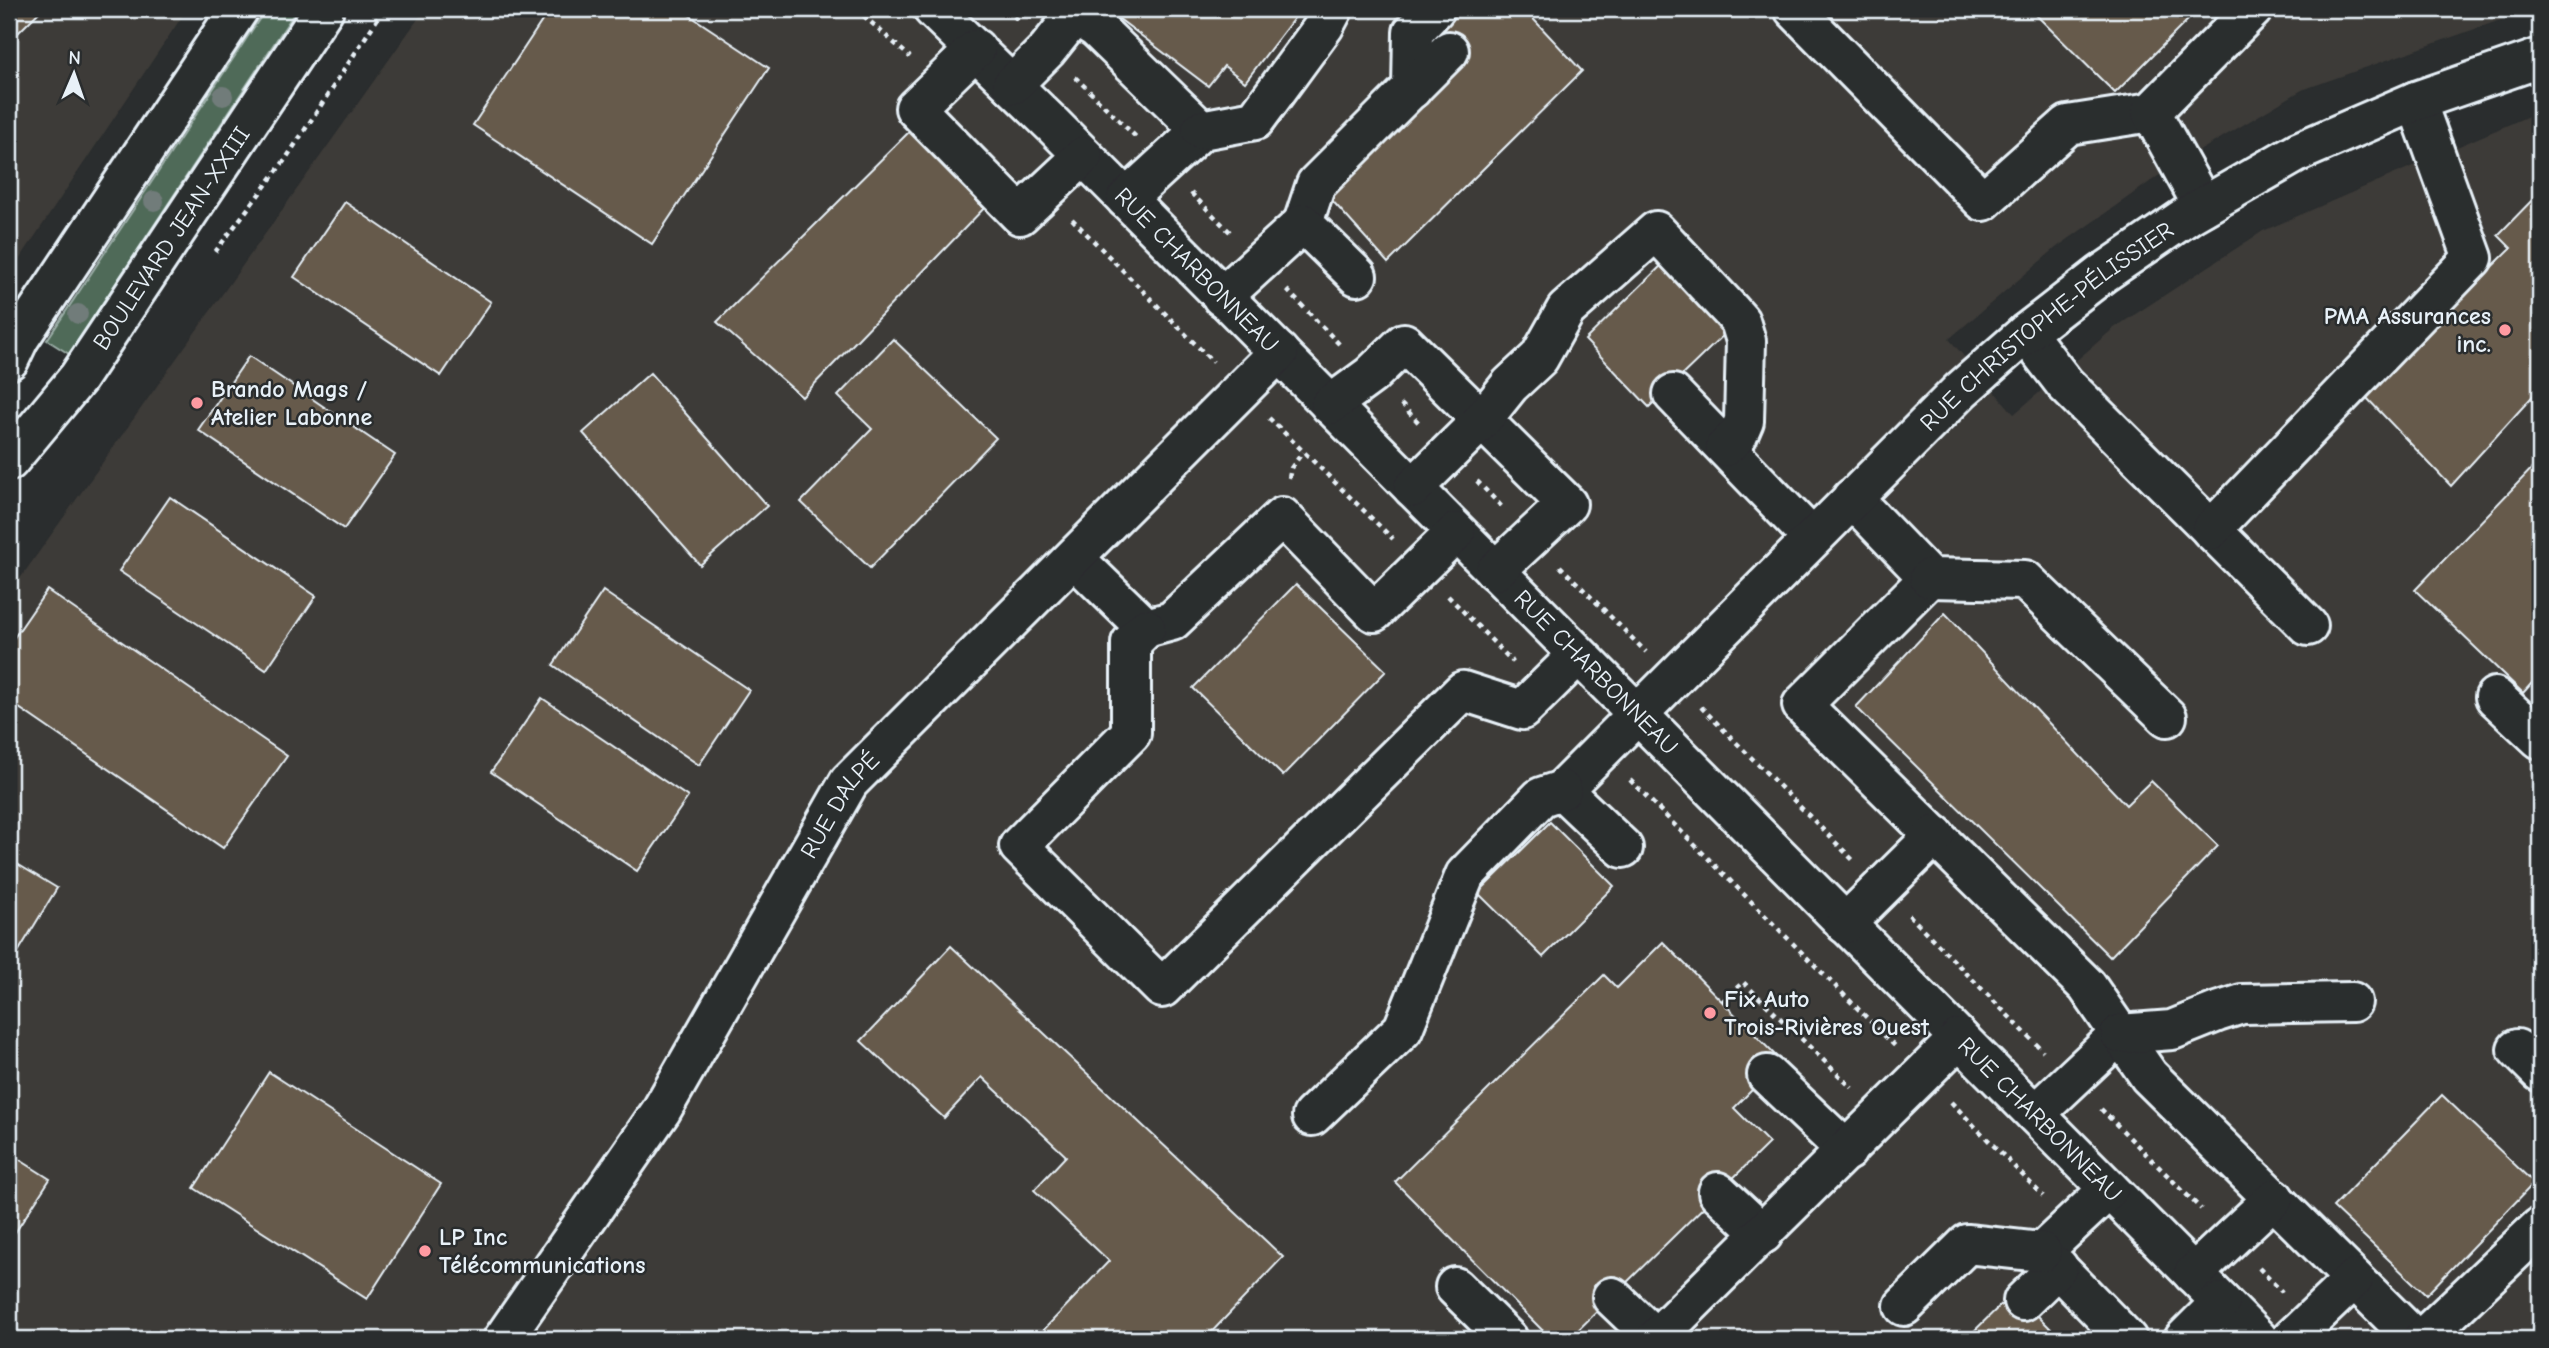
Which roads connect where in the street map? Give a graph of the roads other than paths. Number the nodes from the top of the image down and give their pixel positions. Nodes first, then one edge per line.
1 (239, 9) edge
2 (324, 9) edge
3 (933, 9) edge
4 (1333, 9) edge
5 (1435, 9) edge
6 (1794, 9) edge
7 (2253, 9) edge
8 (1076, 12) edge
9 (976, 49) junction
10 (1449, 51) dead end
11 (2540, 58) edge
12 (1012, 85) junction
13 (1412, 89) junction
14 (2416, 101) junction
15 (2151, 112) junction
16 (1200, 130) junction
17 (1083, 156) junction
18 (1126, 200) junction
19 (2203, 206) junction
20 (1303, 222) junction
21 (1357, 276) dead end
22 (1223, 297) junction
23 (2026, 333) junction
24 (1279, 352) junction
25 (9, 360) edge
26 (1673, 394) dead end
27 (1330, 405) junction
28 (1482, 420) junction
29 (1725, 447) junction
30 (9, 461) edge
31 (1413, 488) junction
32 (1852, 498) junction
33 (2211, 530) junction
34 (1456, 531) junction
35 (1812, 538) junction
36 (1074, 558) junction
37 (1495, 571) junction
38 (1929, 578) junction
39 (2308, 626) dead end
40 (1146, 628) junction
41 (1578, 655) junction
42 (2495, 697) dead end
43 (1638, 716) junction
44 (2167, 717) dead end
45 (2540, 739) edge
46 (1562, 790) junction
47 (1935, 835) junction
48 (1623, 848) dead end
49 (1846, 924) junction
50 (2352, 1002) dead end
51 (2120, 1034) junction
52 (1959, 1038) junction
53 (1767, 1075) dead end
54 (2035, 1114) junction
55 (1312, 1116) dead end
56 (1847, 1150) junction
57 (2109, 1188) junction
58 (1718, 1192) dead end
59 (2274, 1198) junction
60 (2540, 1227) edge
61 (1763, 1234) junction
62 (2058, 1268) junction
63 (2193, 1274) junction
64 (2354, 1279) junction
65 (1455, 1287) dead end
66 (1612, 1297) dead end
67 (2221, 1302) junction
68 (1904, 1307) dead end
69 (2031, 1309) dead end
70 (2122, 1337) edge
71 (503, 1339) edge
72 (1508, 1339) edge
73 (1656, 1339) edge
74 (2184, 1339) edge
75 (2258, 1339) edge
76 (2291, 1339) edge
77 (2415, 1339) edge
78 (2422, 1339) edge

1 - 25 street
2 - 30 street, BOULEVARD JEAN-XXIII
3 - 9 street, RUE CHARBONNEAU
4 - 16 street
5 - 13 street
6 - 15 street
7 - 15 street
8 - 12 street
8 - 16 street
9 - 12 street, RUE CHARBONNEAU
9 - 17 street
10 - 13 street
11 - 14 street, RUE CHRISTOPHE-PÉLISSIER
12 - 17 street, RUE CHARBONNEAU
13 - 20 street
14 - 19 street, RUE CHRISTOPHE-PÉLISSIER
14 - 33 street
15 - 19 street
16 - 18 street
17 - 18 street, RUE CHARBONNEAU
18 - 22 street, RUE CHARBONNEAU
19 - 23 street, RUE CHRISTOPHE-PÉLISSIER
20 - 21 street
20 - 22 street
22 - 24 street, RUE CHARBONNEAU
23 - 32 street, RUE CHRISTOPHE-PÉLISSIER
23 - 33 street
24 - 27 street, RUE CHARBONNEAU
24 - 36 street, RUE DALPÉ
26 - 29 street
27 - 28 street
27 - 31 street, RUE CHARBONNEAU
28 - 29 street
28 - 31 street
28 - 37 street
29 - 35 street
31 - 34 street, RUE CHARBONNEAU
32 - 35 street, RUE CHRISTOPHE-PÉLISSIER
32 - 38 street
33 - 39 street
34 - 37 street, RUE CHARBONNEAU
34 - 40 street
35 - 43 street, RUE CHRISTOPHE-PÉLISSIER
36 - 40 street
36 - 71 street, RUE DALPÉ
37 - 41 street, RUE CHARBONNEAU
38 - 44 street
38 - 47 street
40 - 41 street
41 - 43 street, RUE CHARBONNEAU
42 - 45 street
43 - 46 street, RUE CHRISTOPHE-PÉLISSIER
43 - 49 street, RUE CHARBONNEAU
46 - 48 street
46 - 55 street, RUE CHRISTOPHE-PÉLISSIER
47 - 49 street
47 - 51 street
49 - 52 street, RUE CHARBONNEAU
50 - 51 street
51 - 54 street
51 - 59 street
52 - 54 street, RUE CHARBONNEAU
52 - 56 street
53 - 56 street
54 - 57 street, RUE CHARBONNEAU
56 - 61 street
57 - 62 street
57 - 63 street, RUE CHARBONNEAU
58 - 61 street
59 - 63 street
59 - 64 street
60 - 78 street
61 - 73 street
62 - 68 street
62 - 69 street
62 - 70 street
63 - 67 street, RUE CHARBONNEAU
64 - 76 street
64 - 77 street
65 - 72 street
66 - 73 street
67 - 74 street
67 - 75 street, RUE CHARBONNEAU

